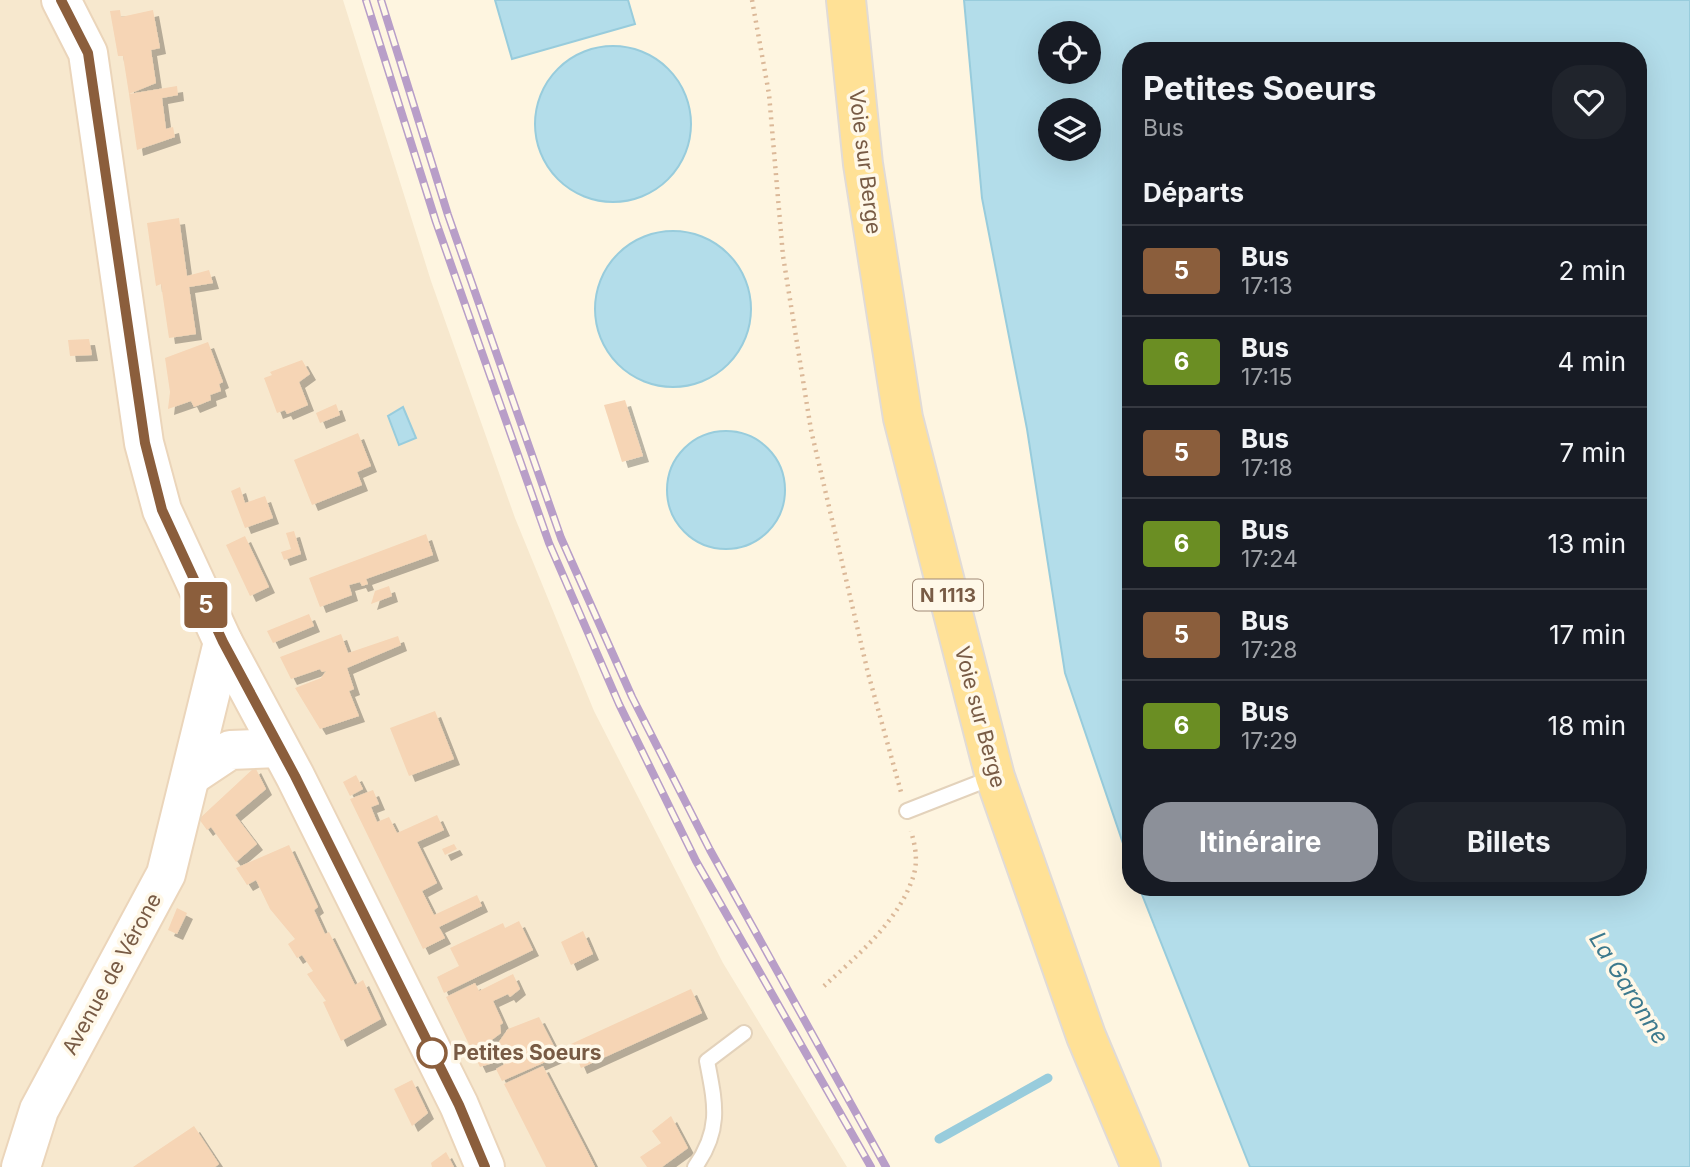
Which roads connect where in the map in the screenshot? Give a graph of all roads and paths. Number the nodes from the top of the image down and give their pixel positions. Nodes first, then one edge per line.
1 (61, 0) edge
2 (75, 0) edge
3 (752, 0) edge
4 (846, 0) edge
5 (88, 53) junction
6 (223, 642) junction
7 (253, 697) junction
8 (279, 748) junction
9 (230, 750) junction
10 (191, 776) junction
11 (995, 777) junction
12 (906, 811) junction
13 (824, 986) dead end
14 (744, 1033) dead end
15 (467, 1121) junction
16 (21, 1167) edge
17 (485, 1167) edge
18 (495, 1167) edge
19 (695, 1167) edge
20 (1141, 1167) edge

1 - 5 main road
2 - 5 main road
3 - 12 path
4 - 11 main road, Voie sur Berge / N 1113
5 - 6 main road
6 - 7 main road
6 - 10 main road, Avenue de Vérone
7 - 8 main road
7 - 9 main road
8 - 9 main road
8 - 15 main road
9 - 10 main road
10 - 16 main road, Avenue de Vérone
11 - 12 lane
11 - 20 main road, Voie sur Berge / N 1113
12 - 13 path
14 - 19 lane
15 - 17 main road
15 - 18 main road

